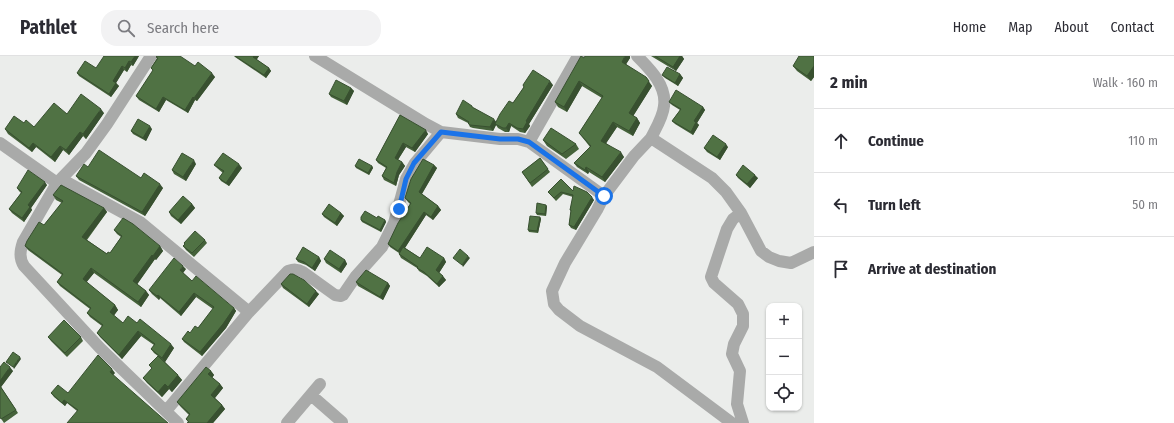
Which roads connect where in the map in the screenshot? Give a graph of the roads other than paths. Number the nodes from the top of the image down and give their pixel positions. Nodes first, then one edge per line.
1 (151, 56) edge
2 (315, 56) edge
3 (578, 56) edge
4 (637, 56) edge
5 (441, 132) junction
6 (651, 138) junction
7 (529, 142) junction
8 (0, 143) edge
9 (59, 181) junction
10 (604, 196) junction
11 (741, 213) junction
12 (814, 252) edge
13 (249, 312) junction
14 (320, 384) dead end
15 (311, 394) junction
16 (166, 411) junction
17 (342, 422) dead end
18 (178, 423) edge
19 (287, 423) edge
20 (732, 423) edge
21 (742, 423) edge

1 - 9 street
2 - 5 street
3 - 7 street
4 - 6 street
5 - 7 street
5 - 13 street
6 - 10 street
6 - 11 street
7 - 10 street
8 - 9 street
9 - 13 street
9 - 16 street
10 - 20 street
11 - 12 street
11 - 21 street
13 - 16 street
14 - 15 street
15 - 17 street
15 - 19 street
16 - 18 street

